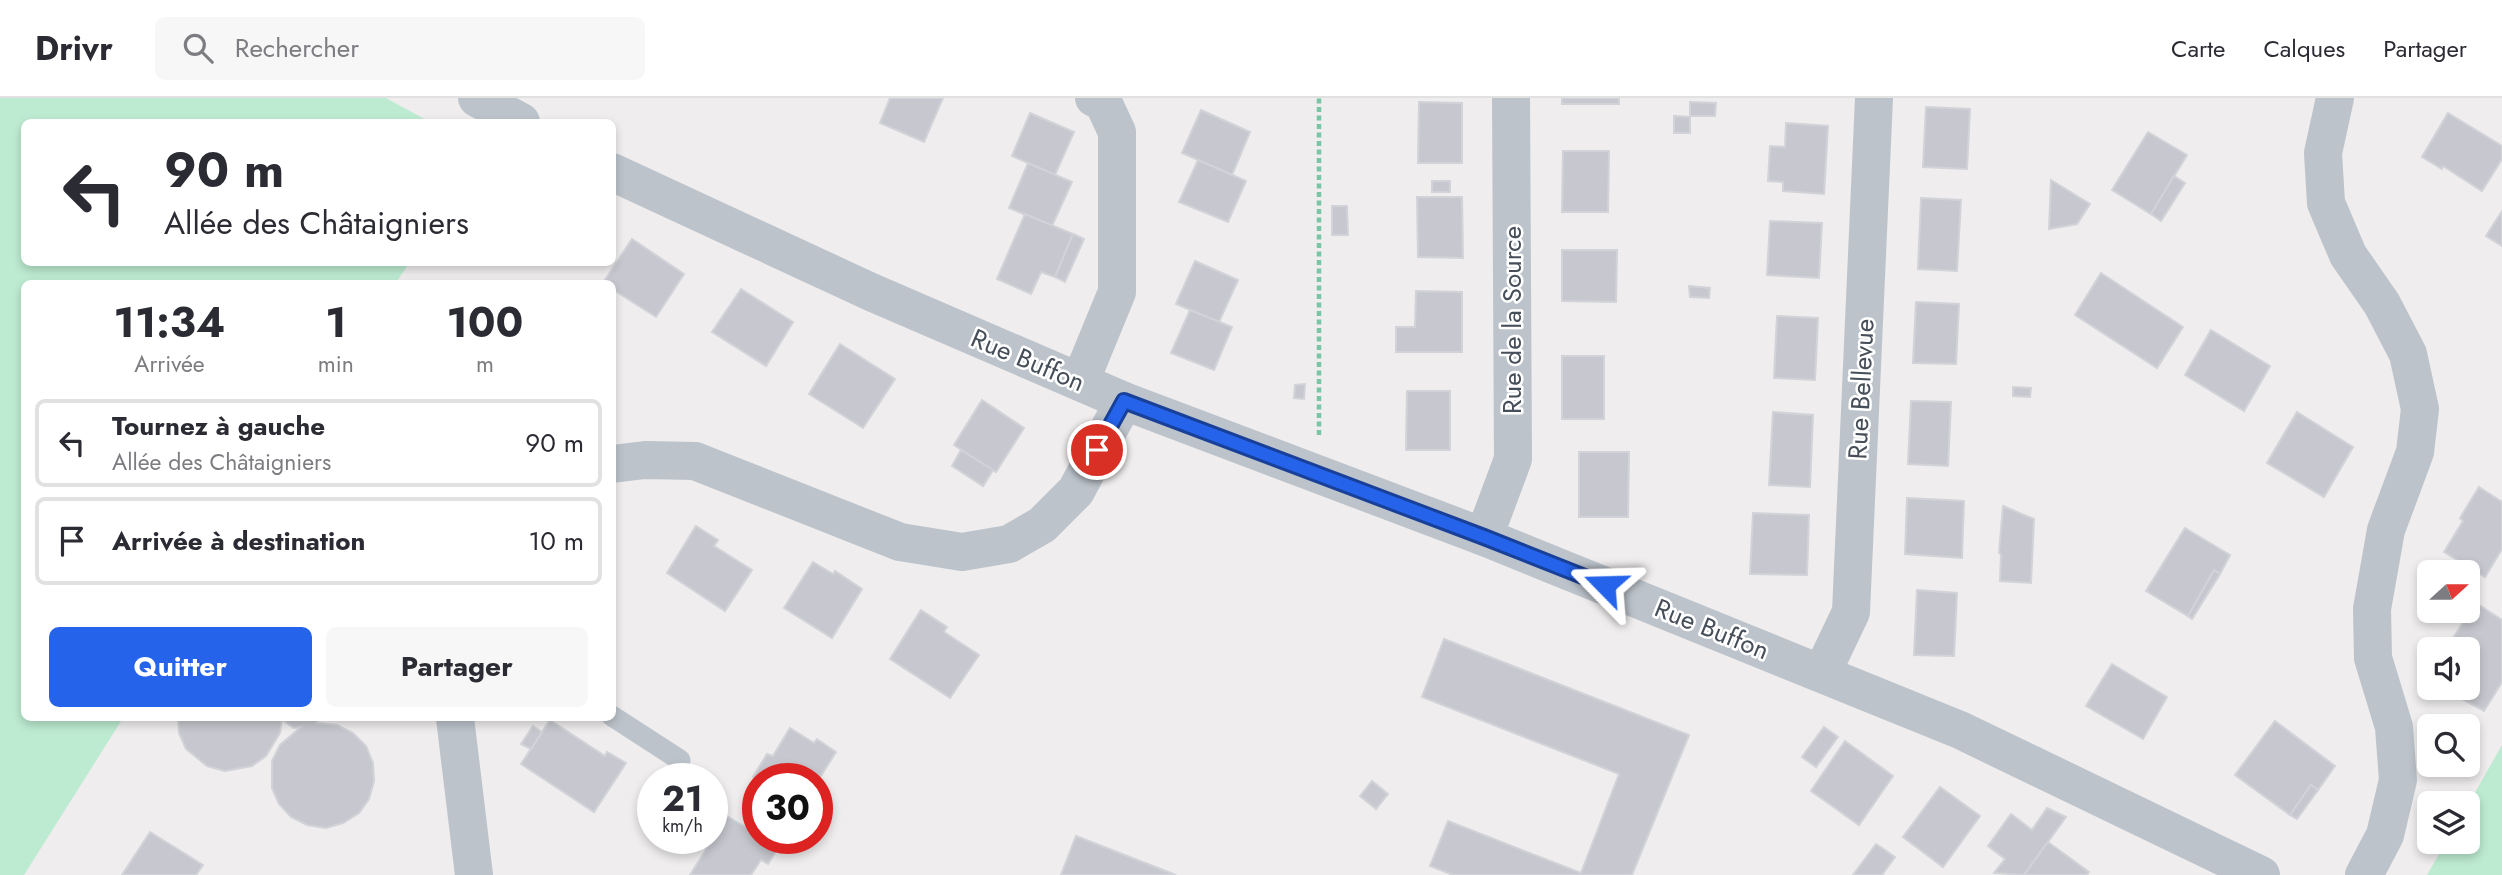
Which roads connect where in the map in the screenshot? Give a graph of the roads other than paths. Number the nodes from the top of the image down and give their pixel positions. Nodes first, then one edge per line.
1 (478, 98) edge
2 (1094, 98) edge
3 (1511, 98) edge
4 (1874, 98) edge
5 (2335, 98) edge
6 (516, 119) edge
7 (616, 175) edge
8 (1080, 382) junction
9 (1124, 401) junction
10 (616, 464) edge
11 (1484, 537) junction
12 (1822, 673) junction
13 (616, 719) edge
14 (455, 721) edge
15 (680, 760) dead end
16 (474, 875) edge
17 (2261, 875) edge
18 (2364, 875) edge

1 - 6 street
2 - 8 street
3 - 11 street, Rue de la Source
4 - 12 street, Rue Bellevue
5 - 18 street
7 - 8 street, Rue Buffon
8 - 9 street, Rue Buffon
9 - 10 street
9 - 11 street, Rue Buffon
11 - 12 street, Rue Buffon
12 - 17 street, Rue Buffon
13 - 15 lane
14 - 16 street

